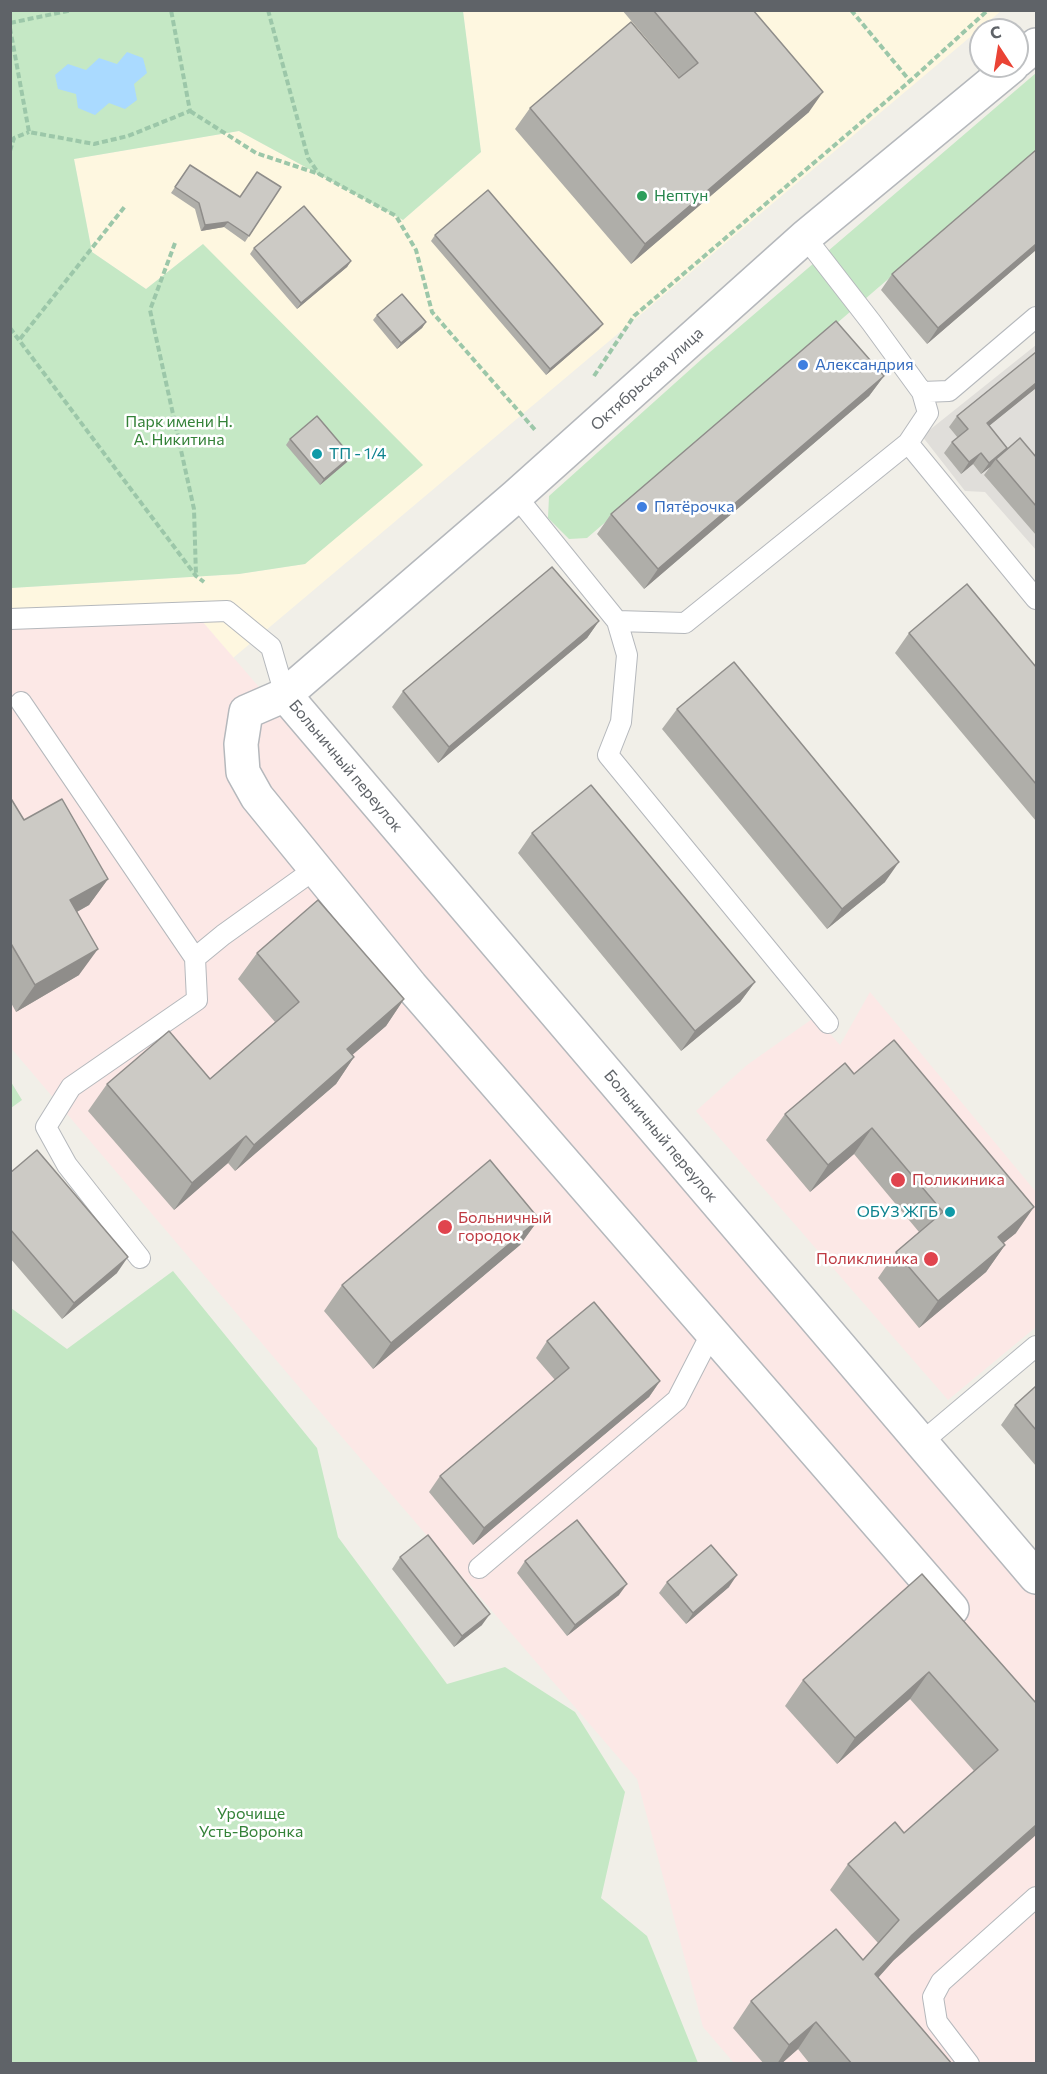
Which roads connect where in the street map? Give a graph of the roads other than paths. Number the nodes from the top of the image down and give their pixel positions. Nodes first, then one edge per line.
1 (997, 78) edge
2 (805, 237) junction
3 (1036, 317) edge
4 (921, 392) junction
5 (908, 443) junction
6 (516, 496) junction
7 (1036, 599) edge
8 (10, 619) edge
9 (617, 621) junction
10 (285, 695) junction
11 (21, 702) dead end
12 (315, 869) junction
13 (195, 958) junction
14 (828, 1023) dead end
15 (140, 1258) dead end
16 (712, 1332) junction
17 (1036, 1346) edge
18 (922, 1442) junction
19 (479, 1568) dead end
20 (1036, 1576) edge
21 (975, 1635) edge
22 (1036, 1897) edge
23 (969, 2064) edge

1 - 2 street, Октябрьская улица
2 - 4 lane
2 - 6 street, Октябрьская улица
3 - 4 lane
4 - 5 lane
5 - 7 lane
5 - 9 lane
6 - 9 lane
6 - 10 street, Октябрьская улица
8 - 10 lane
9 - 14 lane
10 - 12 street, Октябрьская улица
10 - 18 street, Больничный переулок
11 - 13 lane
12 - 13 lane
12 - 16 street
13 - 15 lane
16 - 19 lane
16 - 21 street
17 - 18 lane
18 - 20 street, Больничный переулок
22 - 23 lane

